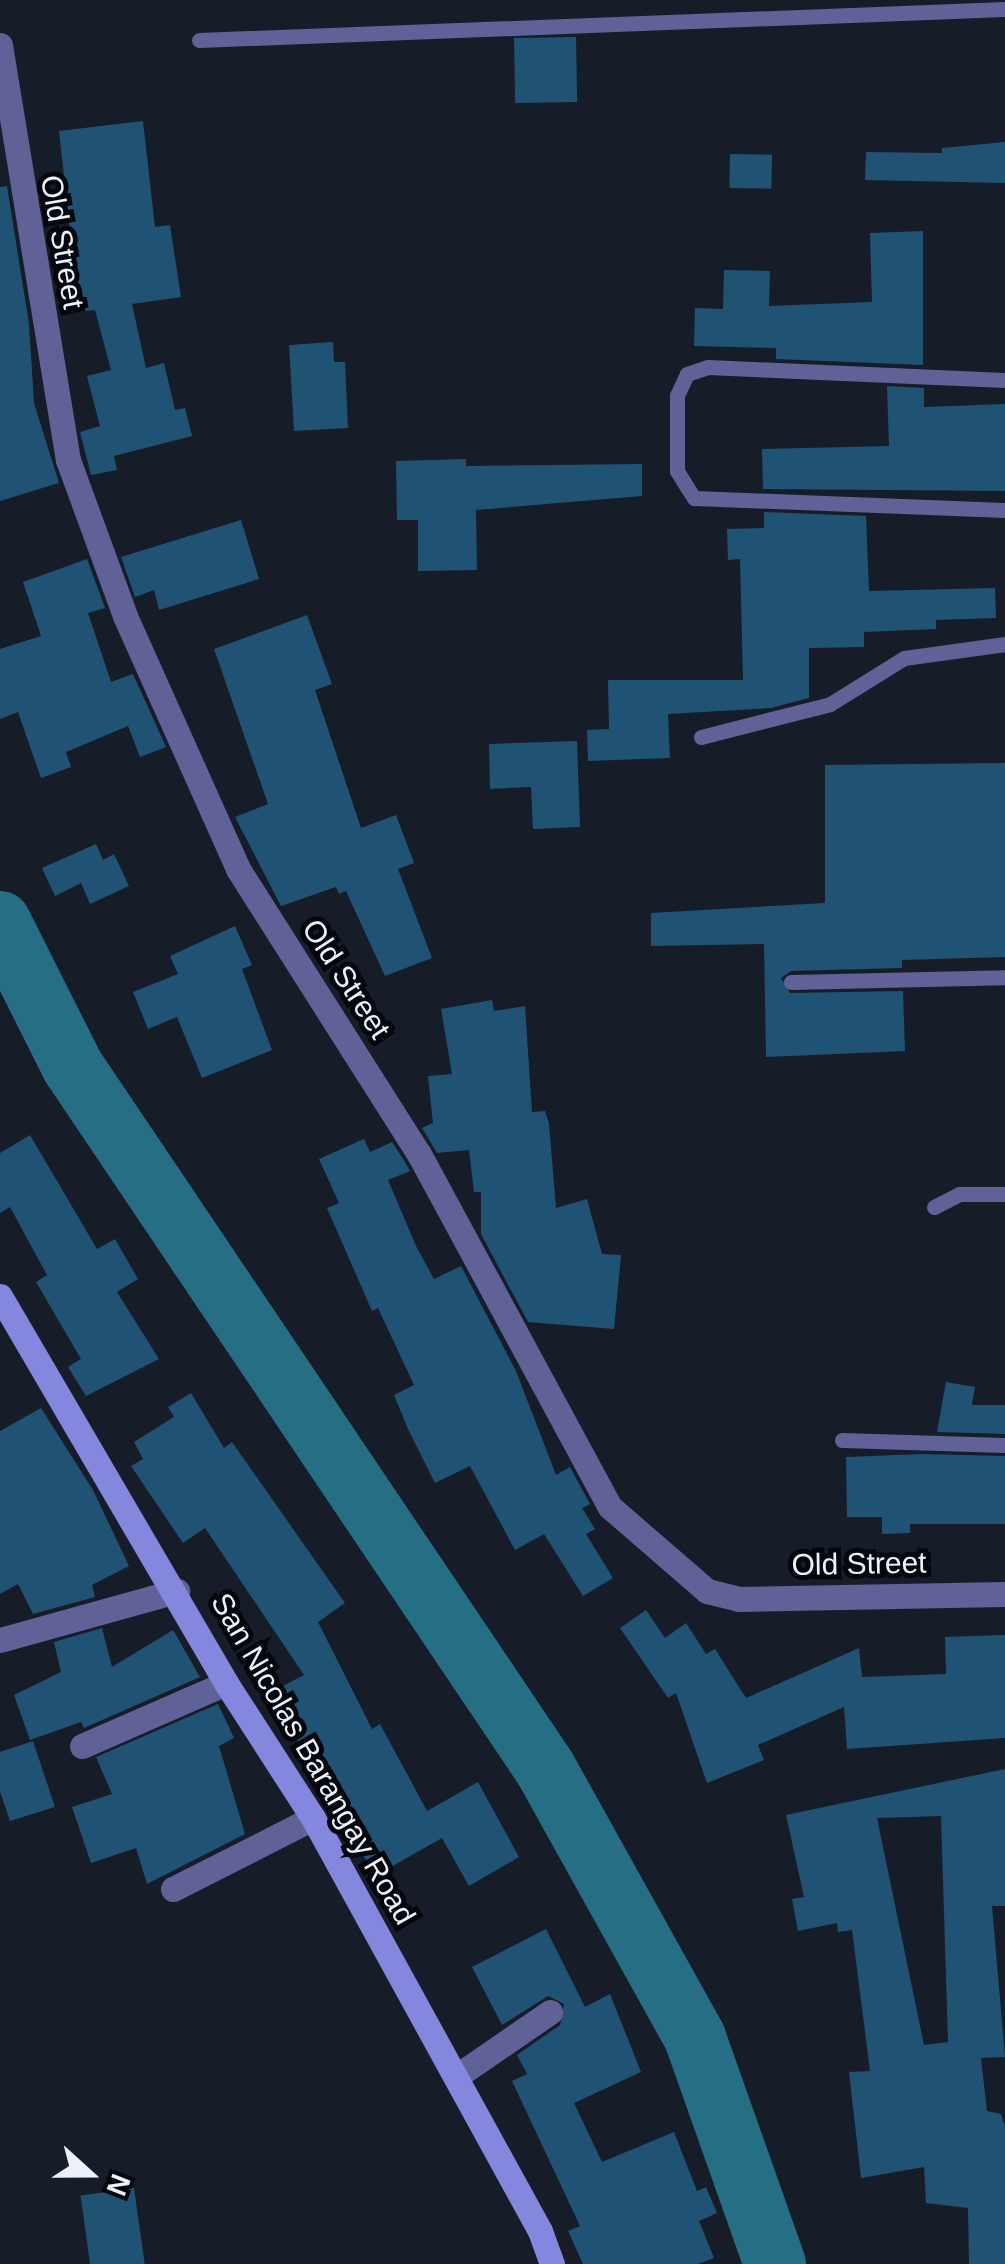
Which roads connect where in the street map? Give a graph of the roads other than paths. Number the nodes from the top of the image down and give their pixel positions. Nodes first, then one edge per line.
1 (1005, 9) edge
2 (199, 40) dead end
3 (0, 45) edge
4 (1005, 380) edge
5 (1005, 510) edge
6 (1005, 644) edge
7 (702, 737) dead end
8 (1005, 977) edge
9 (791, 982) dead end
10 (1005, 1194) edge
11 (934, 1207) dead end
12 (0, 1296) edge
13 (842, 1440) dead end
14 (1005, 1445) edge
15 (176, 1591) junction
16 (1005, 1594) edge
17 (0, 1640) edge
18 (226, 1682) junction
19 (82, 1746) dead end
20 (313, 1818) junction
21 (174, 1889) dead end
22 (550, 2012) dead end
23 (457, 2076) junction
24 (552, 2264) edge

1 - 2 lane
3 - 16 street, Old Street
4 - 5 lane
6 - 7 lane
8 - 9 lane
10 - 11 lane
12 - 15 street, San Nicolas Barangay Road
13 - 14 lane
15 - 17 street
15 - 18 street, San Nicolas Barangay Road
18 - 19 street
18 - 20 street, San Nicolas Barangay Road
20 - 21 street
20 - 23 street, San Nicolas Barangay Road
22 - 23 street
23 - 24 street, San Nicolas Barangay Road

